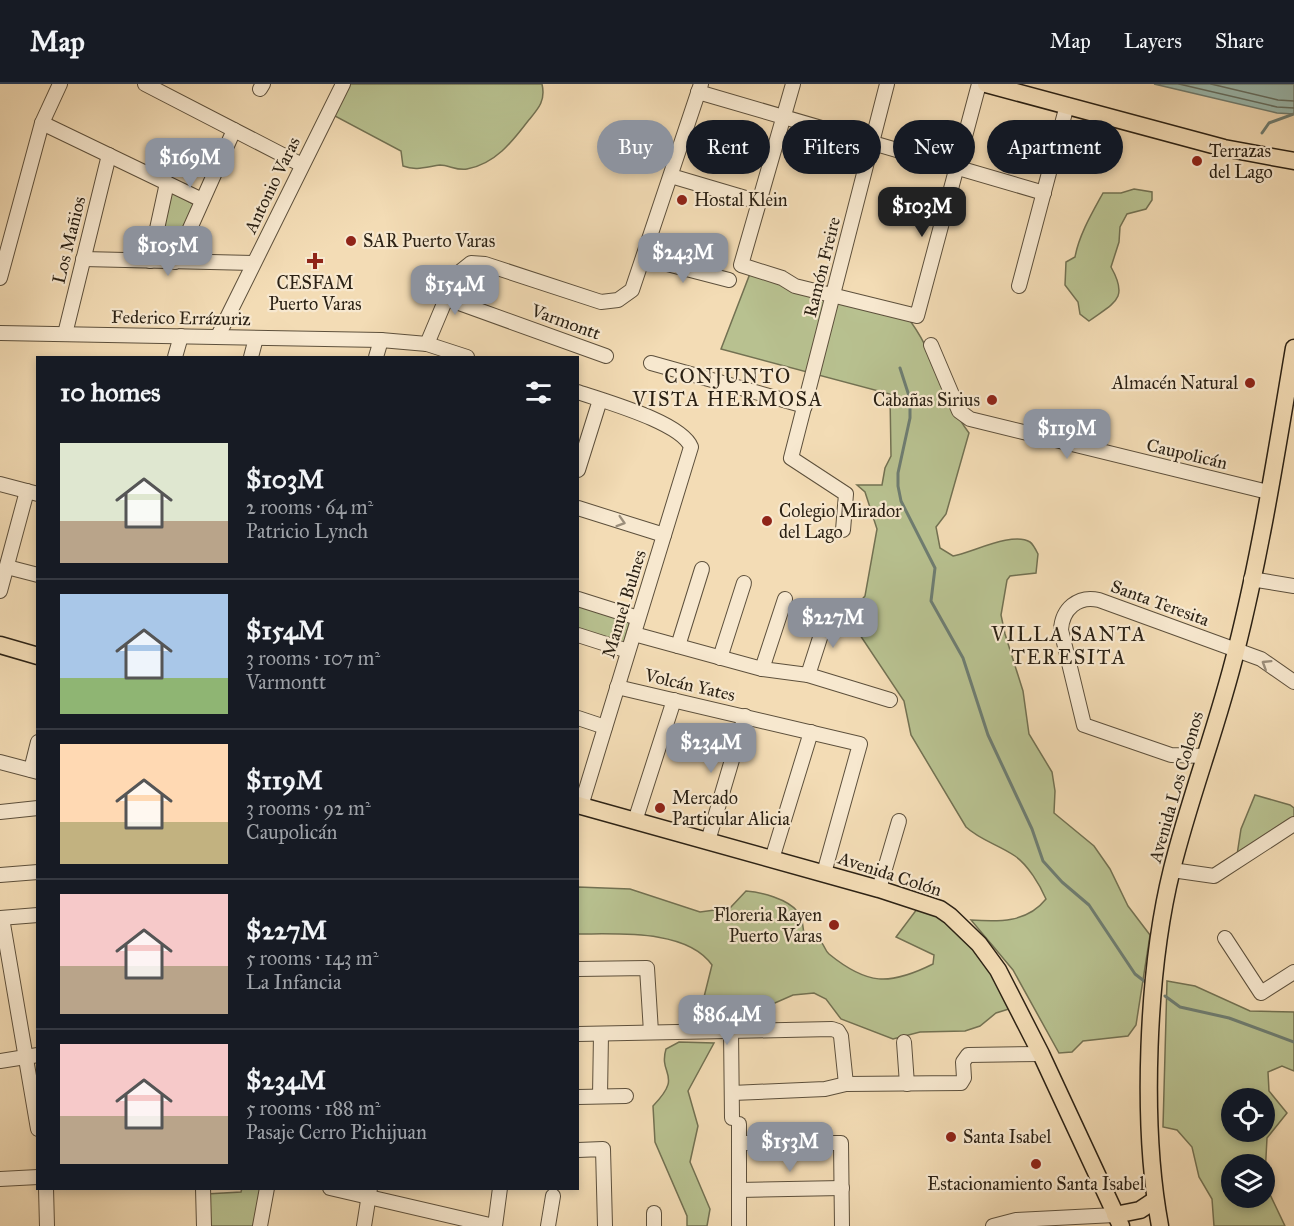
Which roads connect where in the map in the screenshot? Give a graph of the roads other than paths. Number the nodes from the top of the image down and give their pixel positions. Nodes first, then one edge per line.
1 (60, 84) edge
2 (145, 84) edge
3 (343, 84) edge
4 (793, 84) edge
5 (887, 84) edge
6 (979, 84) edge
7 (986, 84) edge
8 (700, 88) edge
9 (1067, 105) junction
10 (783, 116) junction
11 (797, 120) edge
12 (878, 120) edge
13 (970, 120) edge
14 (42, 123) junction
15 (234, 130) junction
16 (109, 155) junction
17 (1294, 161) edge
18 (302, 165) junction
19 (975, 173) edge
20 (864, 174) edge
21 (955, 174) edge
22 (671, 176) junction
23 (167, 183) junction
24 (1044, 193) junction
25 (202, 200) junction
26 (759, 202) junction
27 (6, 233) edge
28 (644, 258) junction
29 (83, 260) junction
30 (150, 261) junction
31 (175, 261) junction
32 (253, 263) junction
33 (0, 278) edge
34 (729, 280) dead end
35 (1019, 286) dead end
36 (833, 294) junction
37 (446, 298) junction
38 (0, 333) edge
39 (65, 334) junction
40 (181, 336) junction
41 (218, 336) junction
42 (256, 338) junction
43 (381, 340) junction
44 (427, 344) junction
45 (931, 345) dead end
46 (1294, 352) edge
47 (175, 356) edge
48 (251, 356) edge
49 (376, 356) edge
50 (464, 356) edge
51 (606, 356) dead end
52 (651, 363) dead end
53 (579, 392) edge
54 (600, 400) junction
55 (805, 406) junction
56 (579, 467) edge
57 (0, 484) edge
58 (32, 492) edge
59 (1268, 492) junction
60 (579, 508) edge
61 (843, 530) dead end
62 (664, 535) junction
63 (7, 567) junction
64 (702, 569) dead end
65 (36, 574) edge
66 (1251, 579) junction
67 (744, 583) dead end
68 (1294, 586) edge
69 (0, 591) edge
70 (786, 598) dead end
71 (579, 599) edge
72 (828, 613) dead end
73 (638, 618) junction
74 (634, 634) junction
75 (579, 635) edge
76 (0, 645) edge
77 (678, 646) junction
78 (628, 651) junction
79 (1236, 651) junction
80 (36, 655) edge
81 (720, 658) junction
82 (762, 669) junction
83 (808, 675) junction
84 (1294, 682) edge
85 (617, 687) junction
86 (674, 700) junction
87 (890, 700) dead end
88 (745, 716) junction
89 (579, 718) edge
90 (605, 727) junction
91 (811, 732) junction
92 (1205, 756) junction
93 (0, 762) edge
94 (34, 771) edge
95 (579, 806) edge
96 (36, 808) edge
97 (0, 812) edge
98 (899, 820) dead end
99 (635, 821) junction
100 (1294, 824) edge
101 (708, 841) junction
102 (772, 859) junction
103 (1172, 870) junction
104 (36, 872) edge
105 (824, 873) junction
106 (0, 875) edge
107 (879, 889) junction
108 (36, 915) edge
109 (1, 918) edge
110 (1225, 938) dead end
111 (579, 969) edge
112 (1294, 972) edge
113 (731, 1030) junction
114 (651, 1032) junction
115 (579, 1034) edge
116 (601, 1034) junction
117 (904, 1042) dead end
118 (1041, 1054) junction
119 (32, 1056) edge
120 (0, 1060) edge
121 (846, 1084) junction
122 (907, 1084) junction
123 (732, 1093) junction
124 (600, 1096) junction
125 (626, 1096) dead end
126 (579, 1097) edge
127 (36, 1104) edge
128 (739, 1143) junction
129 (579, 1150) edge
130 (36, 1178) edge
131 (0, 1179) edge
132 (842, 1188) junction
133 (46, 1190) edge
134 (203, 1190) edge
135 (267, 1190) edge
136 (346, 1190) edge
137 (500, 1190) edge
138 (739, 1190) junction
139 (369, 1193) edge
140 (552, 1196) dead end
141 (1155, 1200) junction
142 (1118, 1221) edge
143 (454, 1222) edge
144 (47, 1226) edge
145 (204, 1226) edge
146 (260, 1226) edge
147 (364, 1226) edge
148 (495, 1226) edge
149 (548, 1226) edge
150 (604, 1226) edge
151 (739, 1226) edge
152 (842, 1226) edge
153 (993, 1226) edge
154 (1160, 1226) edge

1 - 14 street
2 - 15 street
3 - 18 street, Antonio Varas
4 - 10 street
5 - 12 street, Ramón Freire
6 - 13 street
7 - 9 main road
8 - 10 street
8 - 22 street
9 - 17 main road
9 - 24 street
10 - 11 street
10 - 26 street
14 - 16 street
14 - 27 street
15 - 18 street
15 - 25 street
16 - 23 street
16 - 29 street, Los Mañios
18 - 32 street, Antonio Varas
19 - 24 street
20 - 36 street, Ramón Freire
21 - 36 street
22 - 26 street
22 - 28 street
23 - 25 street
23 - 30 street
24 - 35 street
25 - 31 street
26 - 36 street
27 - 33 street
28 - 34 street
28 - 37 street
29 - 30 street
29 - 39 street, Los Mañios
30 - 31 street
31 - 32 street
32 - 41 street, Antonio Varas
36 - 55 street, Ramón Freire
37 - 44 street
37 - 51 street, Varmontt
38 - 39 street, Federico Errázuriz
39 - 40 street, Federico Errázuriz
40 - 41 street, Federico Errázuriz
40 - 47 street
41 - 42 street, Federico Errázuriz
42 - 43 street, Federico Errázuriz
42 - 48 street
43 - 44 street, Federico Errázuriz
43 - 49 street
44 - 50 street, Federico Errázuriz
45 - 59 street, Caupolicán
46 - 59 main road, Avenida Los Colonos
52 - 55 street
53 - 54 street
54 - 56 street
54 - 62 street, Manuel Bulnes
55 - 61 street, Ramón Freire
57 - 58 street
58 - 63 street
59 - 66 main road, Avenida Los Colonos
60 -> 62 street
62 - 73 street, Manuel Bulnes
63 - 65 street
63 - 69 street
64 - 77 street
66 - 68 street
66 - 79 main road, Avenida Los Colonos
67 - 81 street
70 - 82 street
71 - 73 street
72 - 83 street
73 - 74 street, Manuel Bulnes
74 - 77 street
74 - 78 street, Manuel Bulnes
75 - 78 street
76 - 80 main road
77 - 81 street
78 - 85 street, Manuel Bulnes
84 -> 79 street
79 - 92 main road, Avenida Los Colonos
79 - 92 street, Santa Teresita
81 - 82 street
82 - 83 street
83 - 87 street
85 - 86 street, Volcán Yates
85 - 90 street, Manuel Bulnes
86 - 88 street, Volcán Yates
86 - 99 street
88 - 91 street, Volcán Yates
88 - 101 street
89 - 90 street
90 - 95 street, Manuel Bulnes
91 - 102 street
91 - 105 street, Volcán Yates
92 - 103 main road, Avenida Los Colonos
93 - 94 street
95 - 99 main road, Avenida Colón
96 - 97 street
98 - 107 street
99 - 101 main road, Avenida Colón
100 - 103 street
101 - 102 main road, Avenida Colón
102 - 105 main road, Avenida Colón
103 - 141 main road, Avenida Los Colonos
104 - 106 street
105 - 107 main road, Avenida Colón
107 - 118 main road, Avenida Colón
108 - 109 street
109 - 119 street
110 - 112 street
111 - 114 street
113 - 114 street
113 - 121 street
113 - 123 street
114 - 116 street
115 - 116 street
116 - 124 street
117 - 122 street
118 - 122 street
118 - 142 main road, Avenida Colón
119 - 120 street
119 - 127 street
121 - 122 street
121 - 123 street
123 - 128 street
124 - 125 street
124 - 126 street
128 - 132 street
128 - 138 street
129 - 150 street
130 - 131 street
132 - 138 street
132 - 152 street
133 - 144 street
134 - 145 street
135 - 146 street
136 - 139 street
137 - 148 street
138 - 151 street
139 - 143 street
139 - 147 street
140 - 149 street
141 - 142 main road
141 - 154 main road, Avenida Los Colonos
142 - 153 street
143 - 148 street

